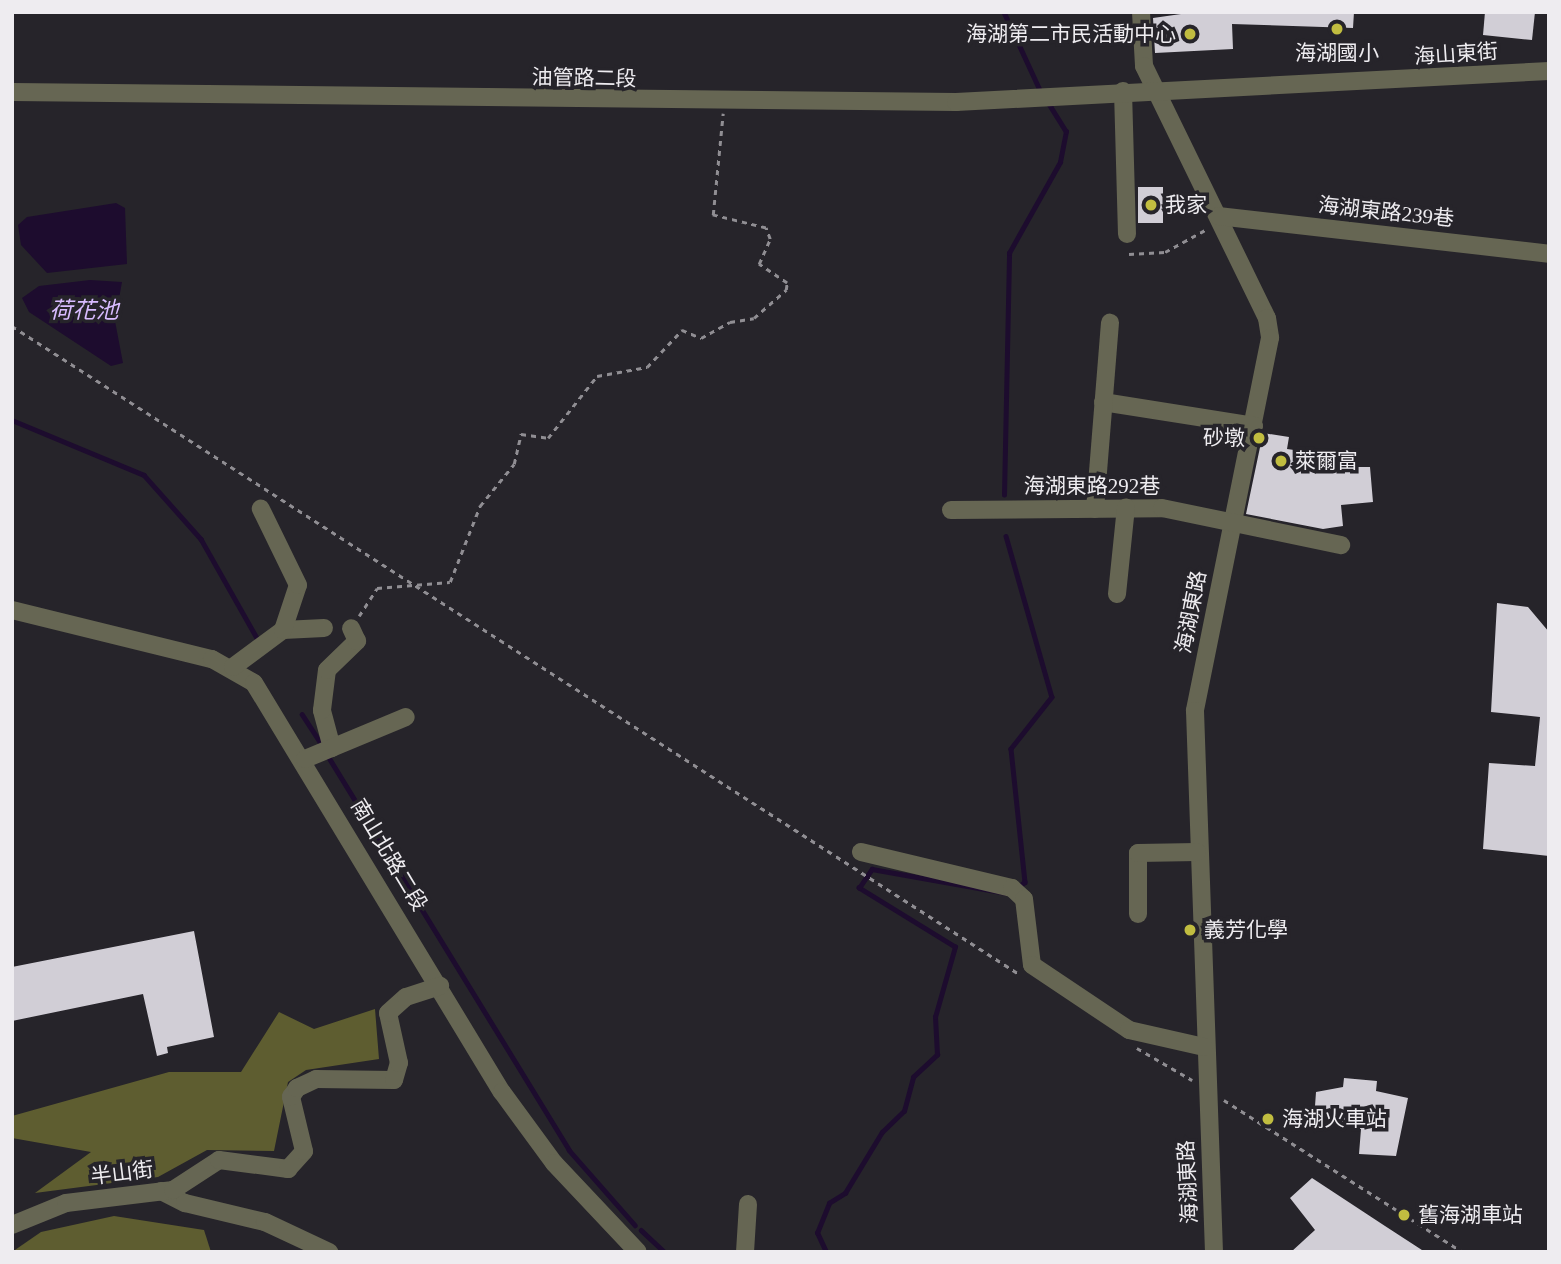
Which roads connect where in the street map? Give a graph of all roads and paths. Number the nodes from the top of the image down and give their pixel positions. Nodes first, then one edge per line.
1 (1141, 12) edge
2 (1549, 71) edge
3 (1123, 91) junction
4 (12, 92) edge
5 (1156, 92) junction
6 (724, 102) junction
7 (1220, 219) junction
8 (1127, 234) dead end
9 (1129, 254) dead end
10 (1549, 254) edge
11 (1110, 323) dead end
12 (12, 326) edge
13 (1103, 402) junction
14 (1255, 426) junction
15 (1126, 507) junction
16 (261, 509) dead end
17 (1095, 509) junction
18 (951, 510) dead end
19 (1232, 520) junction
20 (1341, 545) dead end
21 (420, 588) junction
22 (1117, 594) dead end
23 (12, 610) edge
24 (324, 628) dead end
25 (351, 628) joint
26 (283, 630) junction
27 (233, 667) junction
28 (406, 716) dead end
29 (332, 748) junction
30 (305, 759) junction
31 (861, 852) dead end
32 (1197, 852) junction
33 (1138, 914) dead end
34 (1026, 978) dead end
35 (440, 986) junction
36 (1205, 1047) junction
37 (1205, 1087) junction
38 (161, 1191) junction
39 (748, 1204) dead end
40 (12, 1225) edge
41 (329, 1252) edge
42 (638, 1252) edge
43 (745, 1252) edge
44 (1214, 1252) edge
45 (1463, 1252) edge

1 - 5 street, 海湖東路
2 - 5 street, 海山東街
3 - 5 street, 油管路二段
3 - 6 street, 油管路二段
3 - 8 street
4 - 6 street, 油管路二段
5 - 7 street, 海湖東路
6 - 21 path
7 - 9 path
7 - 10 street, 海湖東路239巷
7 - 14 street, 海湖東路
11 - 13 street
12 - 21 path
13 - 14 street
13 - 17 street
14 - 19 street, 海湖東路
15 - 17 street, 海湖東路292巷
15 - 19 street, 海湖東路292巷
15 - 22 street
16 - 26 street
17 - 18 street, 海湖東路292巷
19 - 20 street, 海湖東路292巷
19 - 32 street, 海湖東路
21 - 25 path
21 - 34 path
23 - 27 street, 南山北路二段
24 - 26 street
25 - 29 street
26 - 27 street
27 - 30 street, 南山北路二段
28 - 29 street
29 - 30 street
30 - 35 street, 南山北路二段
31 - 36 street
32 - 33 street
32 - 36 street, 海湖東路
35 - 38 street, 半山街
35 - 42 street, 南山北路二段
36 - 37 street, 海湖東路
37 - 44 street, 海湖東路
37 - 45 path
38 - 40 street, 半山街
38 - 41 street
39 - 43 street

